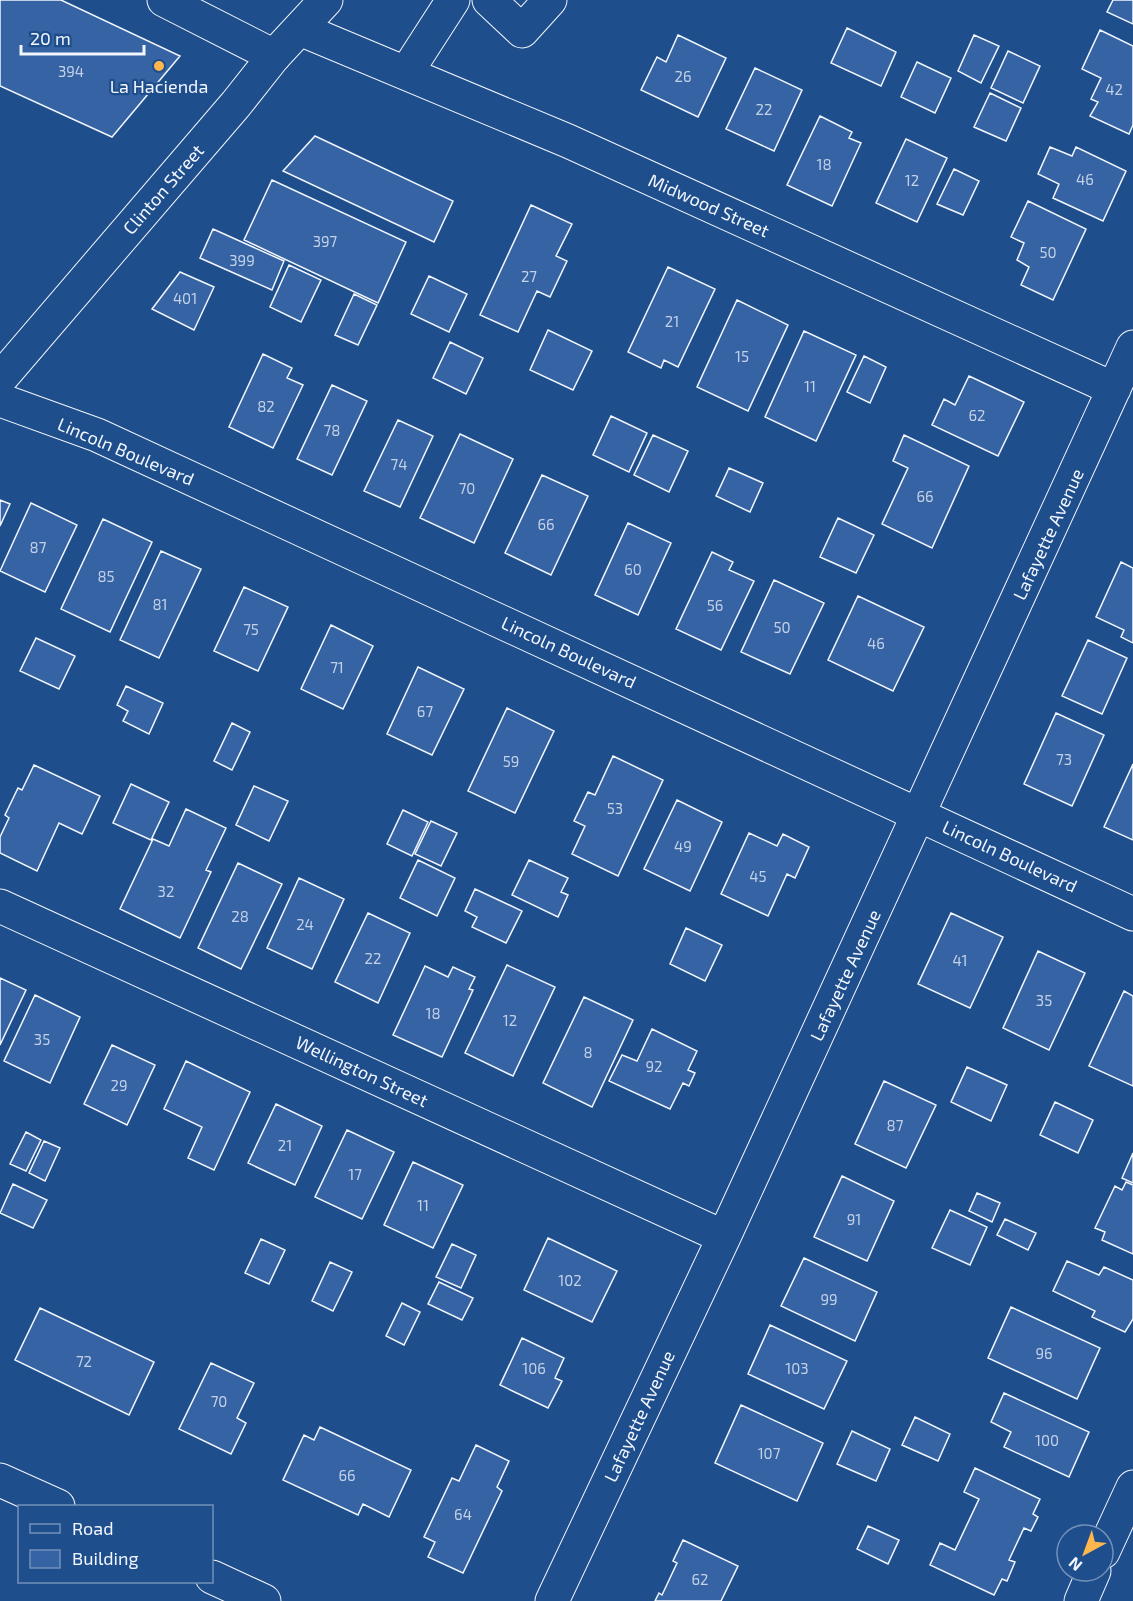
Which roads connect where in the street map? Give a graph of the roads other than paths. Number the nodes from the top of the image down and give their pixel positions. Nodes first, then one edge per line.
1 (165, 0) edge
2 (326, 0) edge
3 (453, 0) edge
4 (550, 0) edge
5 (492, 1) edge
6 (300, 29) junction
7 (274, 56) junction
8 (406, 73) junction
9 (1133, 348) edge
10 (0, 379) edge
11 (1114, 389) junction
12 (0, 400) edge
13 (920, 814) junction
14 (0, 906) edge
15 (1133, 914) edge
16 (724, 1237) junction
17 (0, 1480) edge
18 (1133, 1487) edge
19 (56, 1505) edge
20 (1115, 1526) edge
21 (213, 1577) edge
22 (1089, 1583) edge
23 (264, 1601) edge
24 (552, 1601) edge
25 (1081, 1601) edge

1 - 7 street
2 - 6 street, Clinton Street
3 - 8 street
4 - 5 street
6 - 7 street, Clinton Street
6 - 8 street, Midwood Street
7 - 10 street, Clinton Street
8 - 11 street, Midwood Street
9 - 11 street, Lafayette Avenue
11 - 13 street, Lafayette Avenue
12 - 13 street, Lincoln Boulevard
13 - 15 street, Lincoln Boulevard
13 - 16 street, Lafayette Avenue
14 - 16 street, Wellington Street
16 - 24 street, Lafayette Avenue
17 - 19 street
18 - 20 street
21 - 23 street
22 - 25 street

